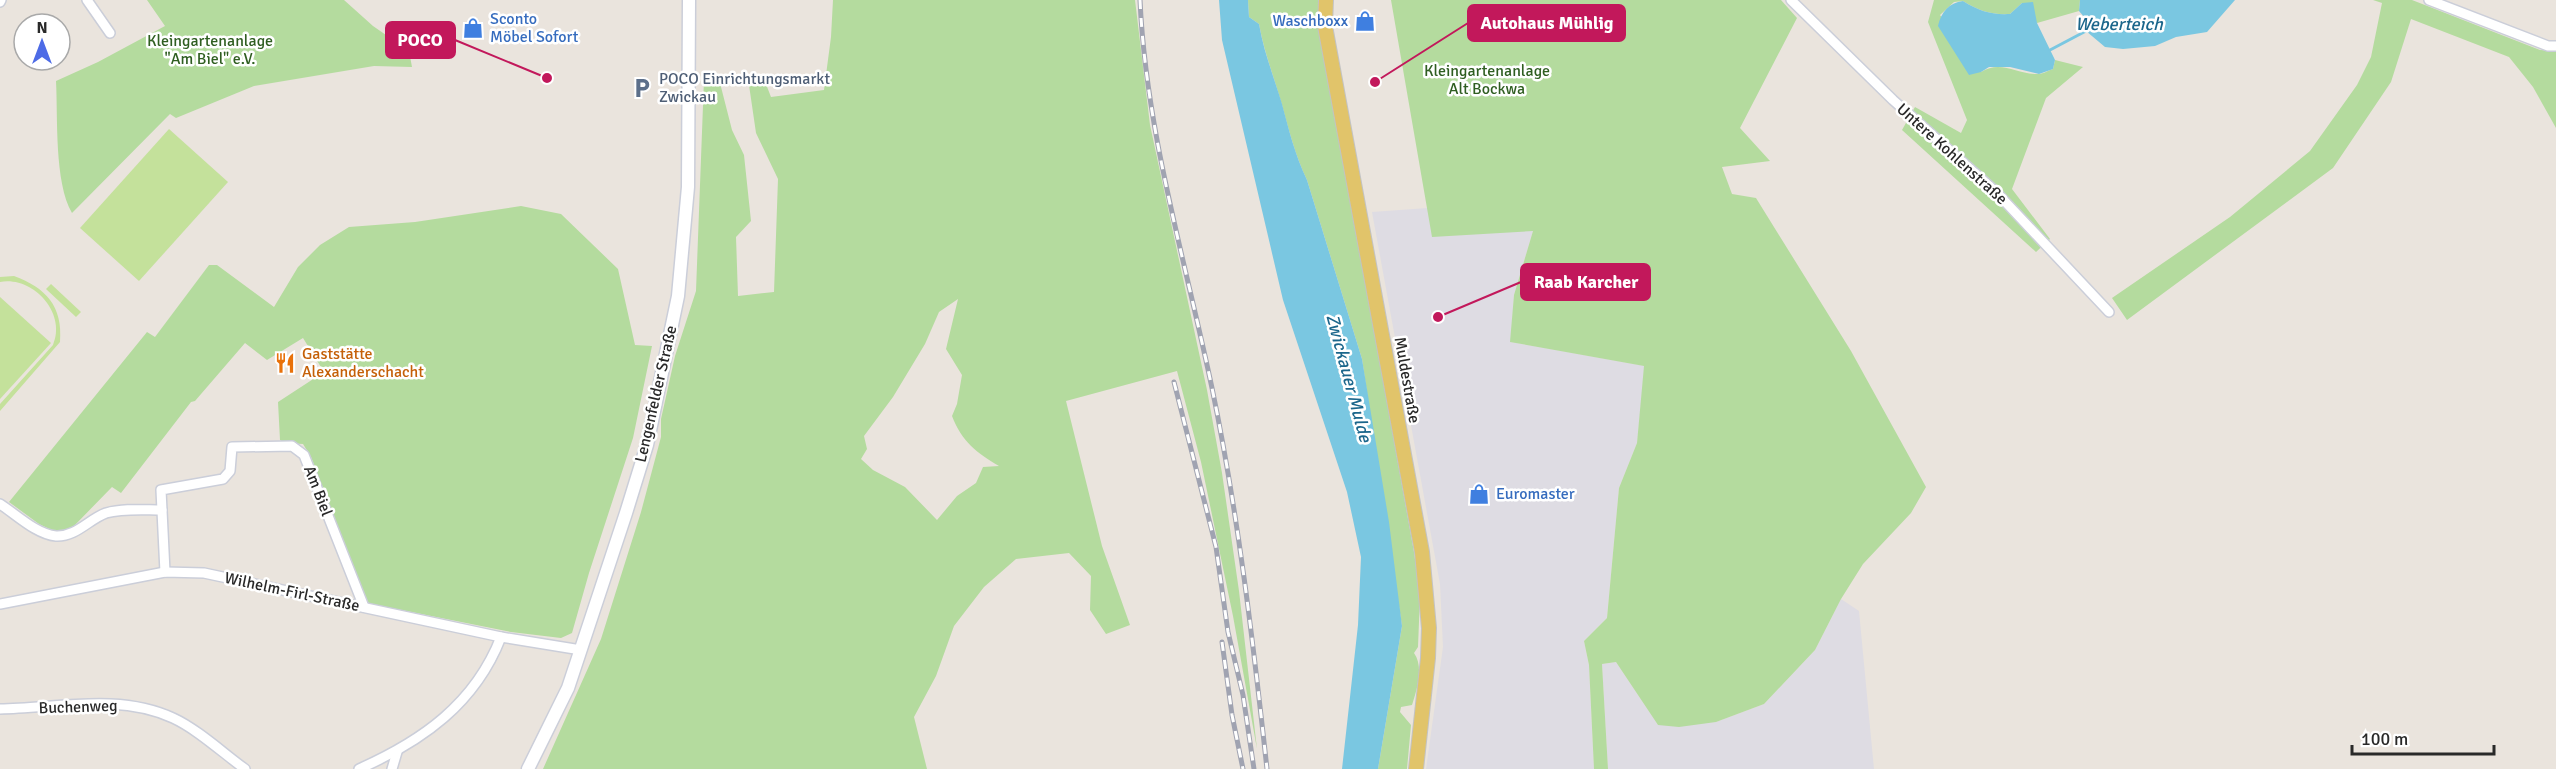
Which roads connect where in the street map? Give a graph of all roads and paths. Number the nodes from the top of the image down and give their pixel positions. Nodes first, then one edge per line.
1 (87, 0) edge
2 (689, 0) edge
3 (1326, 0) edge
4 (2429, 0) edge
5 (1797, 2) edge
6 (110, 33) dead end
7 (2556, 46) edge
8 (2109, 312) dead end
9 (0, 504) edge
10 (162, 510) junction
11 (165, 572) junction
12 (1, 604) edge
13 (364, 607) junction
14 (501, 637) junction
15 (581, 650) junction
16 (0, 710) edge
17 (397, 752) junction
18 (245, 769) edge
19 (358, 769) edge
20 (392, 769) edge
21 (528, 769) edge
22 (1416, 769) edge

1 - 6 street
2 - 15 main road, Lengenfelder Straße
3 - 22 main road, Muldestraße
4 - 7 street
5 - 8 street, Untere Kohlenstraße
9 - 10 street
10 - 11 street, Am Biel
10 - 13 street, Am Biel
11 - 12 street, Wilhelm-Firl-Straße
11 - 13 street, Wilhelm-Firl-Straße
13 - 14 street, Wilhelm-Firl-Straße
14 - 15 street, Wilhelm-Firl-Straße
14 - 17 street
15 - 21 main road, Lengenfelder Straße
16 - 18 street, Buchenweg
17 - 19 street
17 - 20 street

